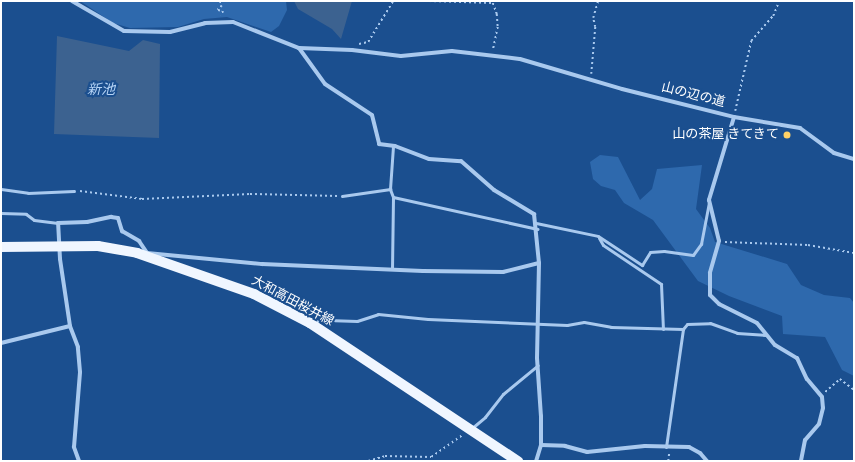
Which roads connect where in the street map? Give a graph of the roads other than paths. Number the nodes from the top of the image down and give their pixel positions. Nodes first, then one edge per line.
1 (72, 1) edge
2 (299, 48) junction
3 (734, 117) junction
4 (393, 146) junction
5 (854, 159) edge
6 (1, 189) edge
7 (390, 189) junction
8 (74, 191) road end
9 (342, 196) road end
10 (393, 197) junction
11 (709, 200) junction
12 (1, 213) edge
13 (58, 223) junction
14 (536, 223) junction
15 (537, 229) junction
16 (598, 236) junction
17 (59, 245) junction
18 (1, 247) edge
19 (142, 253) junction
20 (539, 263) junction
21 (392, 269) junction
22 (310, 323) junction
23 (538, 324) junction
24 (70, 326) junction
25 (663, 329) junction
26 (683, 329) junction
27 (765, 335) junction
28 (1, 342) edge
29 (538, 366) junction
30 (471, 429) junction
31 (541, 445) junction
32 (668, 447) junction
33 (79, 461) edge
34 (518, 461) edge
35 (536, 461) edge
36 (707, 461) edge
37 (801, 461) edge

1 - 2 street
2 - 3 street, 山の辺の道
2 - 4 street
3 - 5 street
3 - 11 street, 山の辺の道
4 - 7 lane
4 - 14 street
6 - 8 lane
7 - 9 lane
7 - 10 lane
10 - 15 lane
10 - 21 lane
11 - 16 lane
11 - 27 street
12 - 13 lane
13 - 17 street
13 - 19 street
14 - 15 street
14 - 16 lane
15 - 20 street
16 - 25 lane
17 - 18 main road, 大和高田桜井線
17 - 19 main road, 大和高田桜井線
17 - 24 street
19 - 21 street
19 - 22 main road, 大和高田桜井線
20 - 21 street
20 - 23 street
22 - 23 lane
22 - 30 main road, 大和高田桜井線
23 - 25 lane
23 - 29 street
24 - 28 street
24 - 33 street
25 - 26 lane
26 - 27 lane
26 - 32 lane
27 - 37 street
29 - 30 lane
29 - 31 street
30 - 34 main road, 大和高田桜井線
31 - 32 street
31 - 35 street
32 - 36 street

